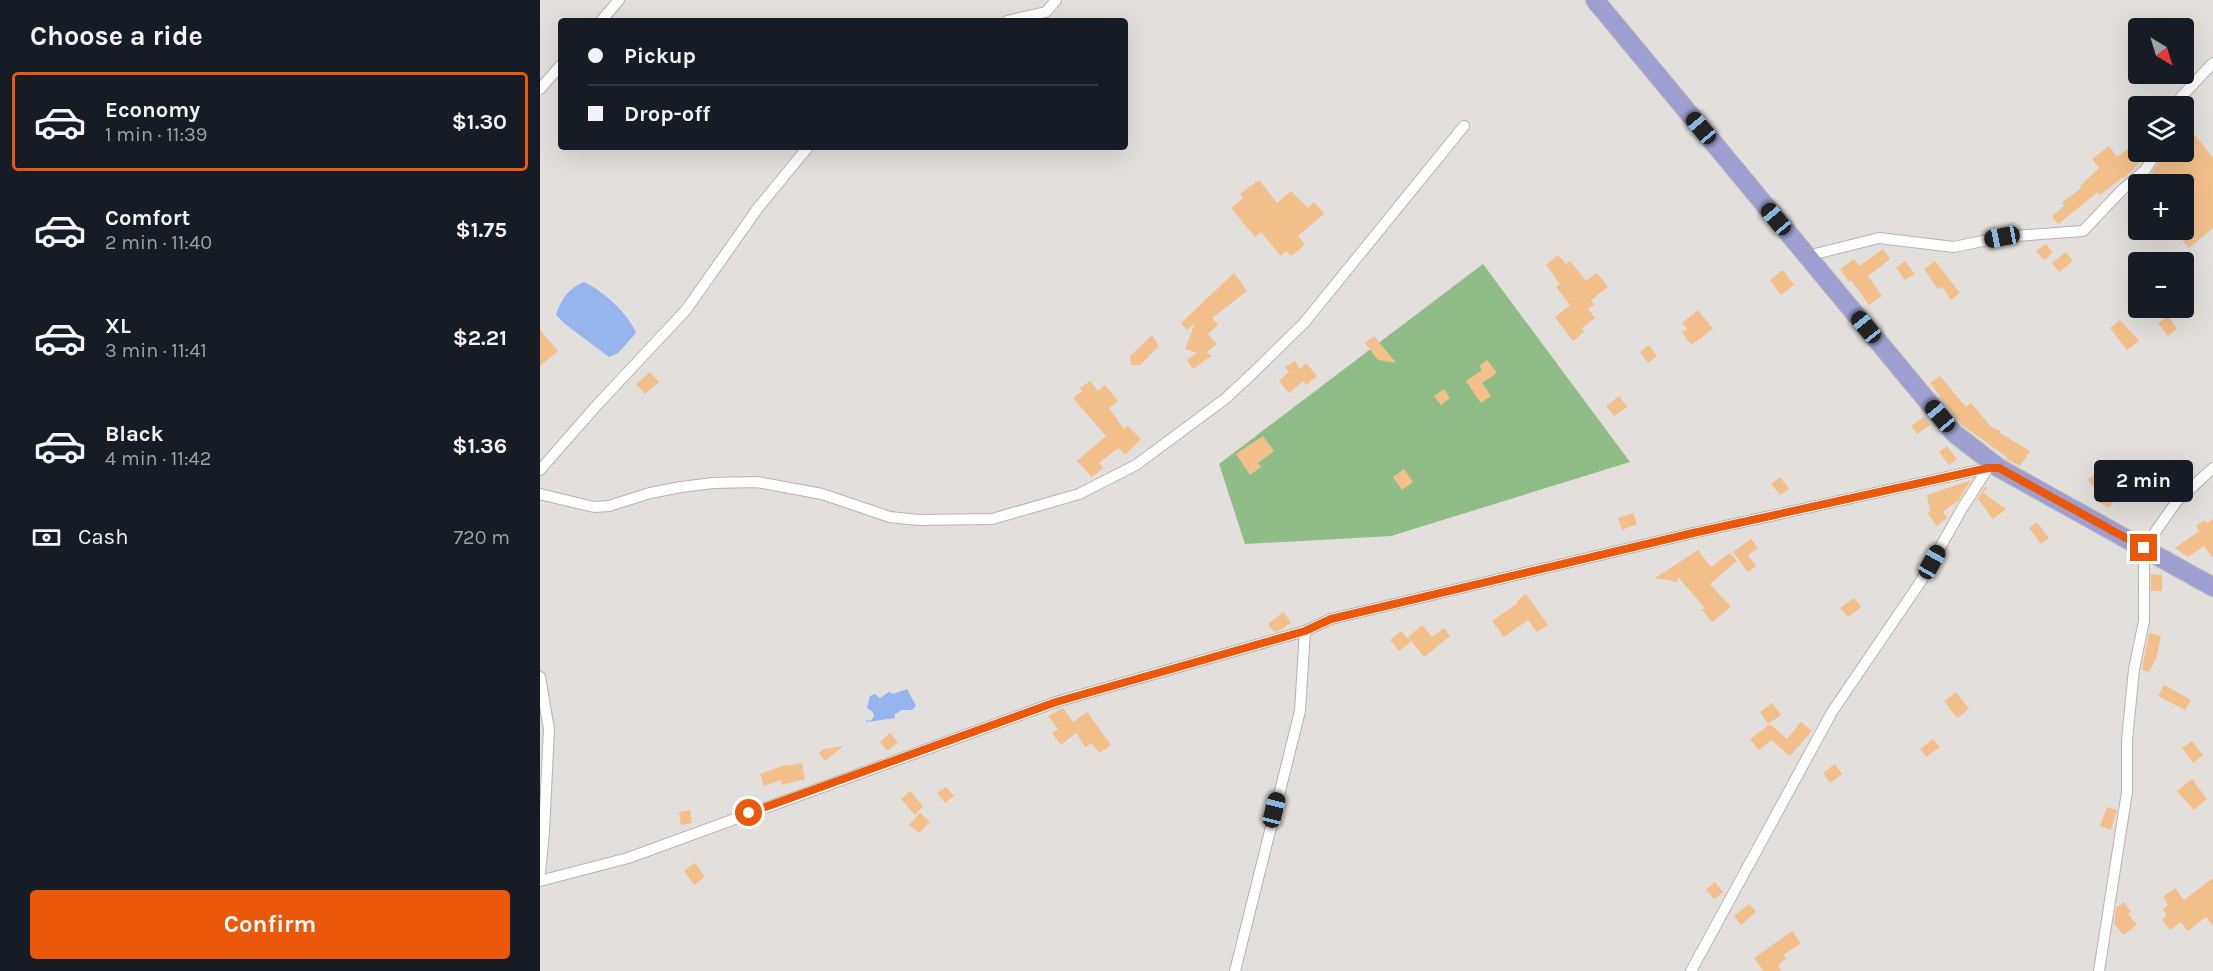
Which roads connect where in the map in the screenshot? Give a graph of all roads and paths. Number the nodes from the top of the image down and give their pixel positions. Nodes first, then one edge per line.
1 (619, 0) edge
2 (1056, 0) edge
3 (1595, 0) edge
4 (604, 18) edge
5 (1020, 18) edge
6 (2213, 63) edge
7 (558, 68) edge
8 (540, 89) edge
9 (2182, 96) edge
10 (1464, 126) dead end
11 (806, 150) edge
12 (2150, 162) edge
13 (1807, 256) junction
14 (1994, 468) junction
15 (2213, 468) edge
16 (540, 470) edge
17 (540, 494) edge
18 (2144, 548) junction
19 (2213, 587) edge
20 (1305, 631) junction
21 (540, 677) edge
22 (540, 873) edge
23 (540, 881) edge
24 (1235, 971) edge
25 (1691, 971) edge
26 (2099, 971) edge

1 - 4 street
2 - 5 street
3 - 13 highway
6 - 9 street
7 - 8 street
10 - 17 street
11 - 16 street
12 - 13 street
13 - 14 highway
14 - 18 highway
14 - 20 street
14 - 25 street
15 - 18 street
18 - 19 highway
18 - 26 street
20 - 23 street
20 - 24 street
21 - 22 street

